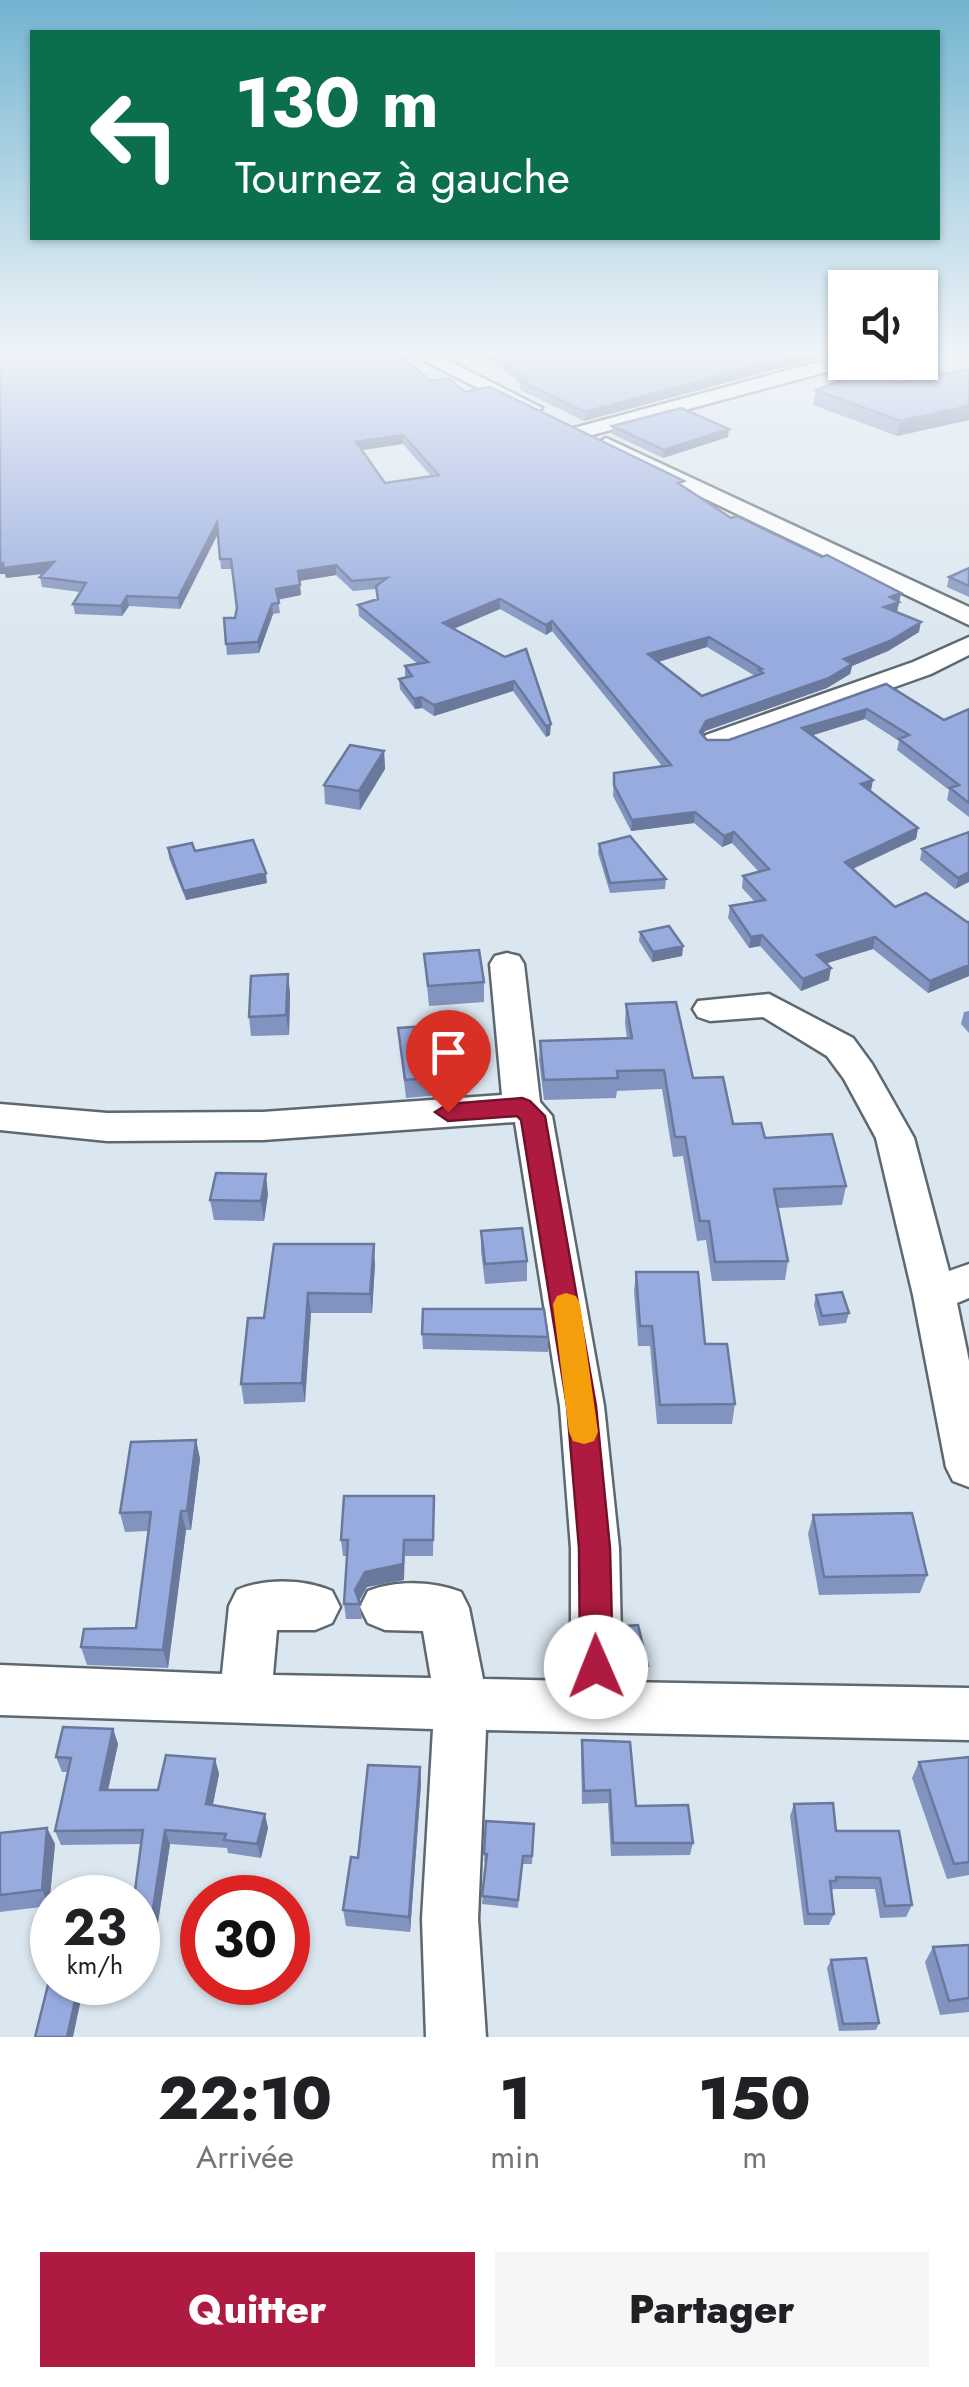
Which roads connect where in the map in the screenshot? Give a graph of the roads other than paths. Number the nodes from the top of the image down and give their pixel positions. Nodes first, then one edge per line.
1 (640, 449) edge
2 (846, 551) junction
3 (969, 605) edge
4 (969, 616) edge
5 (969, 645) edge
6 (716, 741) edge
7 (507, 964) dead end
8 (710, 1009) dead end
9 (522, 1107) junction
10 (0, 1117) edge
11 (952, 1288) edge
12 (969, 1467) edge
13 (315, 1607) dead end
14 (386, 1608) dead end
15 (0, 1690) edge
16 (245, 1700) junction
17 (461, 1701) junction
18 (597, 1706) junction
19 (969, 1714) edge
20 (456, 2037) edge

1 - 2 street
2 - 3 street
2 - 4 street
5 - 6 street
7 - 9 street
8 - 11 street
9 - 10 street
9 - 18 street
11 - 12 street
13 - 16 street
14 - 17 street
15 - 16 street
16 - 17 street
17 - 18 street
17 - 20 street
18 - 19 street

